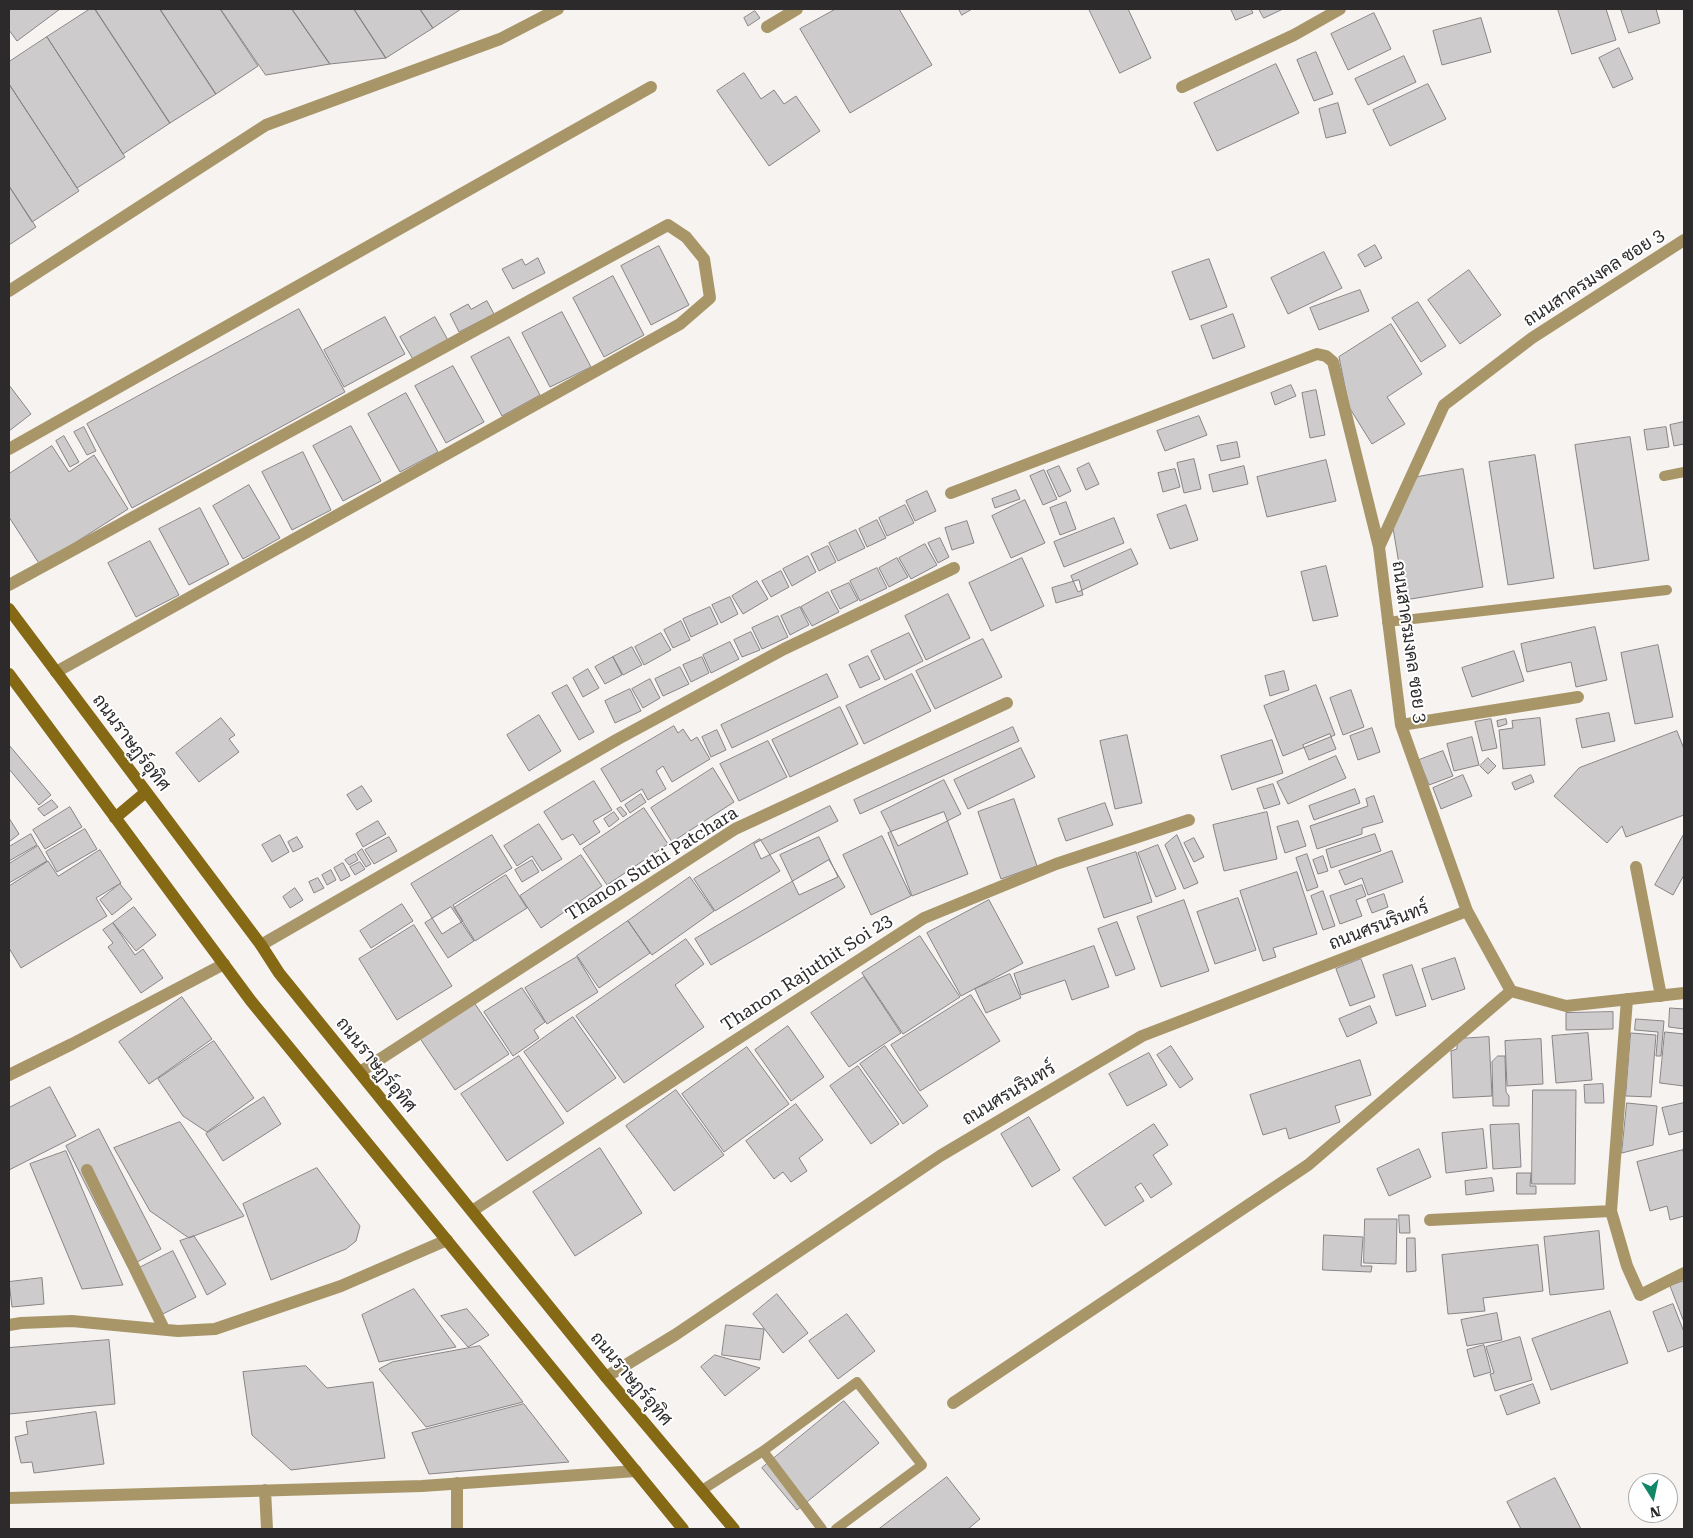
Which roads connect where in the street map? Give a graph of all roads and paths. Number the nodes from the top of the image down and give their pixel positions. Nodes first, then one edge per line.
1 (558, 9) edge
2 (797, 9) edge
3 (1340, 9) edge
4 (767, 27) dead end
5 (651, 87) dead end
6 (1182, 87) dead end
7 (1684, 240) edge
8 (9, 291) edge
9 (9, 449) edge
10 (1684, 472) edge
11 (1664, 476) dead end
12 (951, 493) dead end
13 (1378, 547) junction
14 (954, 568) dead end
15 (9, 585) edge
16 (1667, 590) dead end
17 (9, 609) edge
18 (1387, 622) junction
19 (56, 672) junction
20 (10, 679) edge
21 (1578, 697) dead end
22 (1007, 703) dead end
23 (1401, 725) junction
24 (146, 792) junction
25 (116, 818) junction
26 (1189, 820) dead end
27 (1636, 867) dead end
28 (1467, 911) junction
29 (261, 945) junction
30 (224, 964) junction
31 (1511, 991) junction
32 (1684, 993) edge
33 (1661, 996) junction
34 (1627, 999) junction
35 (360, 1072) junction
36 (9, 1075) edge
37 (87, 1170) dead end
38 (472, 1211) junction
39 (1612, 1211) junction
40 (1430, 1220) dead end
41 (447, 1240) junction
42 (1684, 1273) edge
43 (9, 1325) edge
44 (164, 1329) junction
45 (606, 1377) junction
46 (953, 1403) dead end
47 (763, 1451) junction
48 (636, 1471) junction
49 (457, 1483) junction
50 (265, 1490) junction
51 (702, 1490) junction
52 (9, 1498) edge
53 (267, 1529) edge
54 (457, 1529) edge
55 (683, 1529) edge
56 (734, 1529) edge
57 (822, 1529) edge
58 (836, 1529) edge

1 - 8 street
2 - 4 street
3 - 6 street
5 - 9 street
7 - 13 street, ถนนสาครมงคล ซอย 3
10 - 11 lane
12 - 13 street
13 - 18 street, ถนนสาครมงคล ซอย 3
14 - 29 street
15 - 19 street
16 - 18 lane
17 - 19 street, ถนนราษฏร์อุทิศ
18 - 23 street, ถนนสาครมงคล ซอย 3
19 - 24 street, ถนนราษฏร์อุทิศ
20 - 25 street
21 - 23 street
22 - 35 street, Thanon Suthi Patchara
23 - 28 street, ถนนสาครมงคล ซอย 3
24 - 25 street
24 - 29 street, ถนนราษฏร์อุทิศ
25 - 30 street
26 - 38 street, Thanon Rajuthit Soi 23
27 - 33 street
28 - 31 street, ถนนสาครมงคล ซอย 3
28 - 45 street, ถนนศรนรินทร์
29 - 35 street, ถนนราษฏร์อุทิศ
30 - 36 street
30 - 41 street
31 - 34 street
31 - 46 street
32 - 33 street
33 - 34 street
34 - 39 street
35 - 38 street, ถนนราษฏร์อุทิศ
37 - 44 street
38 - 45 street, ถนนราษฏร์อุทิศ
39 - 40 street
39 - 42 street
41 - 44 street
41 - 48 street
43 - 44 street
45 - 51 street, ถนนราษฏร์อุทิศ
47 - 51 lane
47 - 57 lane
47 - 58 lane
48 - 49 street
48 - 55 street
49 - 50 street
49 - 54 street
50 - 52 street
50 - 53 street
51 - 56 street, ถนนราษฏร์อุทิศ

